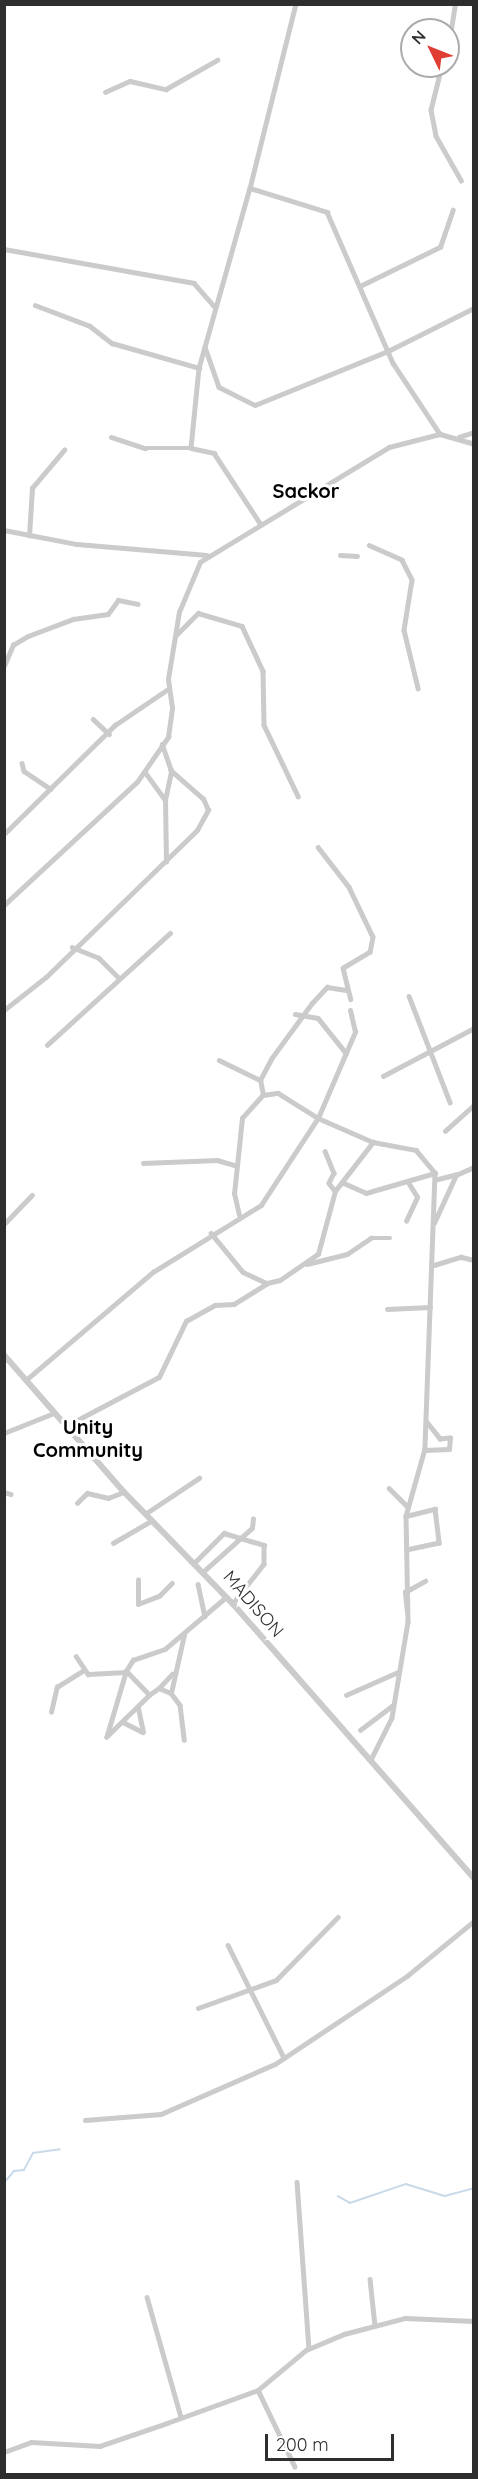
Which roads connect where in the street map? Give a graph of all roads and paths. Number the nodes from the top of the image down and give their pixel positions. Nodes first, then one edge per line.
1 (296, 4) edge
2 (217, 60) dead end
3 (439, 78) edge
4 (105, 92) dead end
5 (461, 180) dead end
6 (250, 188) junction
7 (453, 210) dead end
8 (4, 249) edge
9 (362, 285) junction
10 (35, 305) dead end
11 (214, 306) junction
12 (474, 308) edge
13 (205, 347) junction
14 (388, 351) junction
15 (199, 368) junction
16 (474, 432) edge
17 (440, 434) junction
18 (111, 437) dead end
19 (458, 437) junction
20 (474, 444) edge
21 (191, 448) junction
22 (64, 450) dead end
23 (260, 523) junction
24 (4, 530) edge
25 (29, 536) junction
26 (369, 545) dead end
27 (340, 555) dead end
28 (207, 556) junction
29 (357, 556) dead end
30 (138, 604) dead end
31 (176, 635) junction
32 (5, 663) edge
33 (418, 688) dead end
34 (168, 689) junction
35 (93, 719) dead end
36 (109, 734) junction
37 (162, 745) junction
38 (158, 753) junction
39 (167, 758) junction
40 (22, 763) dead end
41 (171, 771) junction
42 (145, 772) junction
43 (51, 789) junction
44 (298, 796) dead end
45 (165, 800) junction
46 (4, 834) edge
47 (318, 847) dead end
48 (166, 862) junction
49 (4, 905) edge
50 (170, 933) dead end
51 (72, 947) junction
52 (119, 978) junction
53 (346, 990) junction
54 (409, 996) dead end
55 (351, 999) dead end
56 (4, 1010) edge
57 (350, 1011) dead end
58 (295, 1014) dead end
59 (306, 1014) junction
60 (474, 1029) edge
61 (47, 1045) dead end
62 (429, 1050) junction
63 (346, 1053) junction
64 (219, 1060) dead end
65 (383, 1076) dead end
66 (260, 1080) junction
67 (263, 1095) junction
68 (450, 1102) dead end
69 (474, 1105) edge
70 (318, 1118) junction
71 (445, 1131) dead end
72 (373, 1142) junction
73 (325, 1150) dead end
74 (143, 1163) dead end
75 (235, 1165) junction
76 (474, 1167) edge
77 (435, 1173) junction
78 (456, 1175) junction
79 (436, 1180) junction
80 (344, 1183) junction
81 (409, 1184) junction
82 (335, 1191) junction
83 (32, 1195) dead end
84 (239, 1215) junction
85 (406, 1221) dead end
86 (434, 1223) junction
87 (4, 1224) edge
88 (211, 1233) junction
89 (390, 1238) dead end
90 (474, 1260) edge
91 (434, 1265) junction
92 (301, 1266) junction
93 (267, 1283) junction
94 (430, 1307) junction
95 (387, 1309) dead end
96 (4, 1355) edge
97 (26, 1380) junction
98 (54, 1413) junction
99 (427, 1423) junction
100 (66, 1426) junction
101 (4, 1433) edge
102 (424, 1450) junction
103 (199, 1478) dead end
104 (389, 1488) dead end
105 (4, 1492) edge
106 (124, 1492) junction
107 (11, 1494) dead end
108 (77, 1503) dead end
109 (408, 1507) junction
110 (145, 1514) junction
111 (406, 1516) junction
112 (253, 1519) dead end
113 (151, 1521) junction
114 (236, 1540) junction
115 (113, 1543) dead end
116 (407, 1550) junction
117 (195, 1562) junction
118 (204, 1571) junction
119 (138, 1580) dead end
120 (425, 1581) dead end
121 (172, 1583) dead end
122 (198, 1584) dead end
123 (407, 1589) junction
124 (226, 1597) junction
125 (233, 1604) junction
126 (205, 1616) junction
127 (184, 1635) junction
128 (76, 1656) dead end
129 (84, 1670) junction
130 (126, 1671) junction
131 (398, 1672) junction
132 (172, 1674) junction
133 (159, 1688) junction
134 (171, 1693) junction
135 (149, 1695) junction
136 (346, 1695) dead end
137 (393, 1705) junction
138 (138, 1708) junction
139 (51, 1712) dead end
140 (123, 1722) junction
141 (360, 1730) dead end
142 (184, 1740) dead end
143 (371, 1760) junction
144 (474, 1878) edge
145 (338, 1917) dead end
146 (474, 1921) edge
147 (228, 1945) dead end
148 (246, 1989) junction
149 (198, 2008) dead end
150 (284, 2058) junction
151 (85, 2120) dead end
152 (297, 2182) dead end
153 (370, 2279) dead end
154 (147, 2297) dead end
155 (474, 2321) edge
156 (375, 2326) junction
157 (309, 2348) junction
158 (258, 2390) junction
159 (181, 2417) junction
160 (4, 2452) edge
161 (295, 2467) dead end

1 - 6 street
2 - 4 street
3 - 5 street
6 - 9 street
6 - 11 street
7 - 9 street
8 - 11 street
9 - 14 street
10 - 15 street
11 - 13 street
12 - 14 street
13 - 14 street
13 - 15 street
14 - 17 street
15 - 21 street
16 - 19 street
17 - 19 street
17 - 23 street
18 - 21 street
19 - 20 street
21 - 23 street
22 - 25 street
23 - 28 street
24 - 25 street
25 - 28 street
26 - 33 street
27 - 29 street
28 - 31 street
30 - 32 street
31 - 34 street
31 - 44 street
34 - 36 street
34 - 37 street
35 - 36 street
36 - 43 street
37 - 38 street
37 - 39 street
38 - 39 street
38 - 42 street
39 - 41 street
40 - 43 street
41 - 45 street
41 - 48 street
42 - 45 street
42 - 49 street
43 - 46 street
45 - 48 street
47 - 53 street
48 - 51 street
50 - 52 street
51 - 52 street
51 - 56 street
52 - 61 street
53 - 55 street
53 - 59 street
54 - 62 street
57 - 63 street
58 - 59 street
59 - 63 street
59 - 66 street
60 - 62 street
62 - 65 street
62 - 68 street
63 - 70 street
64 - 66 street
66 - 67 street
67 - 70 street
67 - 75 street
69 - 71 street
70 - 72 street
70 - 84 street
72 - 77 street
72 - 80 street
73 - 82 street
74 - 75 street
75 - 84 street
76 - 78 street
77 - 79 street
77 - 81 street
78 - 79 street
78 - 86 street
79 - 86 street
80 - 81 street
80 - 82 street
81 - 85 street
82 - 92 street
83 - 87 street
84 - 88 street
86 - 91 street
88 - 93 street
88 - 97 street
89 - 92 street
90 - 91 street
91 - 94 street
92 - 93 street
93 - 100 street
94 - 95 street
94 - 99 street
96 - 97 street, MADISON
97 - 98 street, MADISON
98 - 100 street, MADISON
98 - 101 street
99 - 102 street
99 - 102 street
100 - 106 street, MADISON
102 - 109 street
103 - 110 street
104 - 109 street
105 - 107 street
106 - 108 street
106 - 110 street, MADISON
109 - 111 street
110 - 113 street, MADISON
111 - 116 street
111 - 116 street
112 - 114 street
113 - 115 street
113 - 117 street, MADISON
114 - 117 street
114 - 118 street
114 - 125 street
116 - 123 street
117 - 118 street, MADISON
118 - 124 street, MADISON
119 - 121 street
120 - 123 street
122 - 126 street
123 - 131 street
124 - 125 street, MADISON
124 - 126 street
125 - 143 street, MADISON
126 - 127 street
127 - 130 street
127 - 132 street
128 - 129 street
129 - 130 street
129 - 139 street
130 - 135 street
130 - 140 street
131 - 136 street
131 - 137 street
132 - 133 street
132 - 134 street
133 - 134 street
133 - 135 street
134 - 142 street
135 - 138 street
137 - 141 street
137 - 143 street
138 - 140 street
138 - 140 street
143 - 144 street, MADISON
145 - 148 street
146 - 150 street
147 - 148 street
148 - 149 street
148 - 150 street
150 - 151 street
152 - 157 street
153 - 156 street
154 - 159 street
155 - 156 street
156 - 157 street
157 - 158 street
158 - 159 street
158 - 161 street
159 - 160 street

